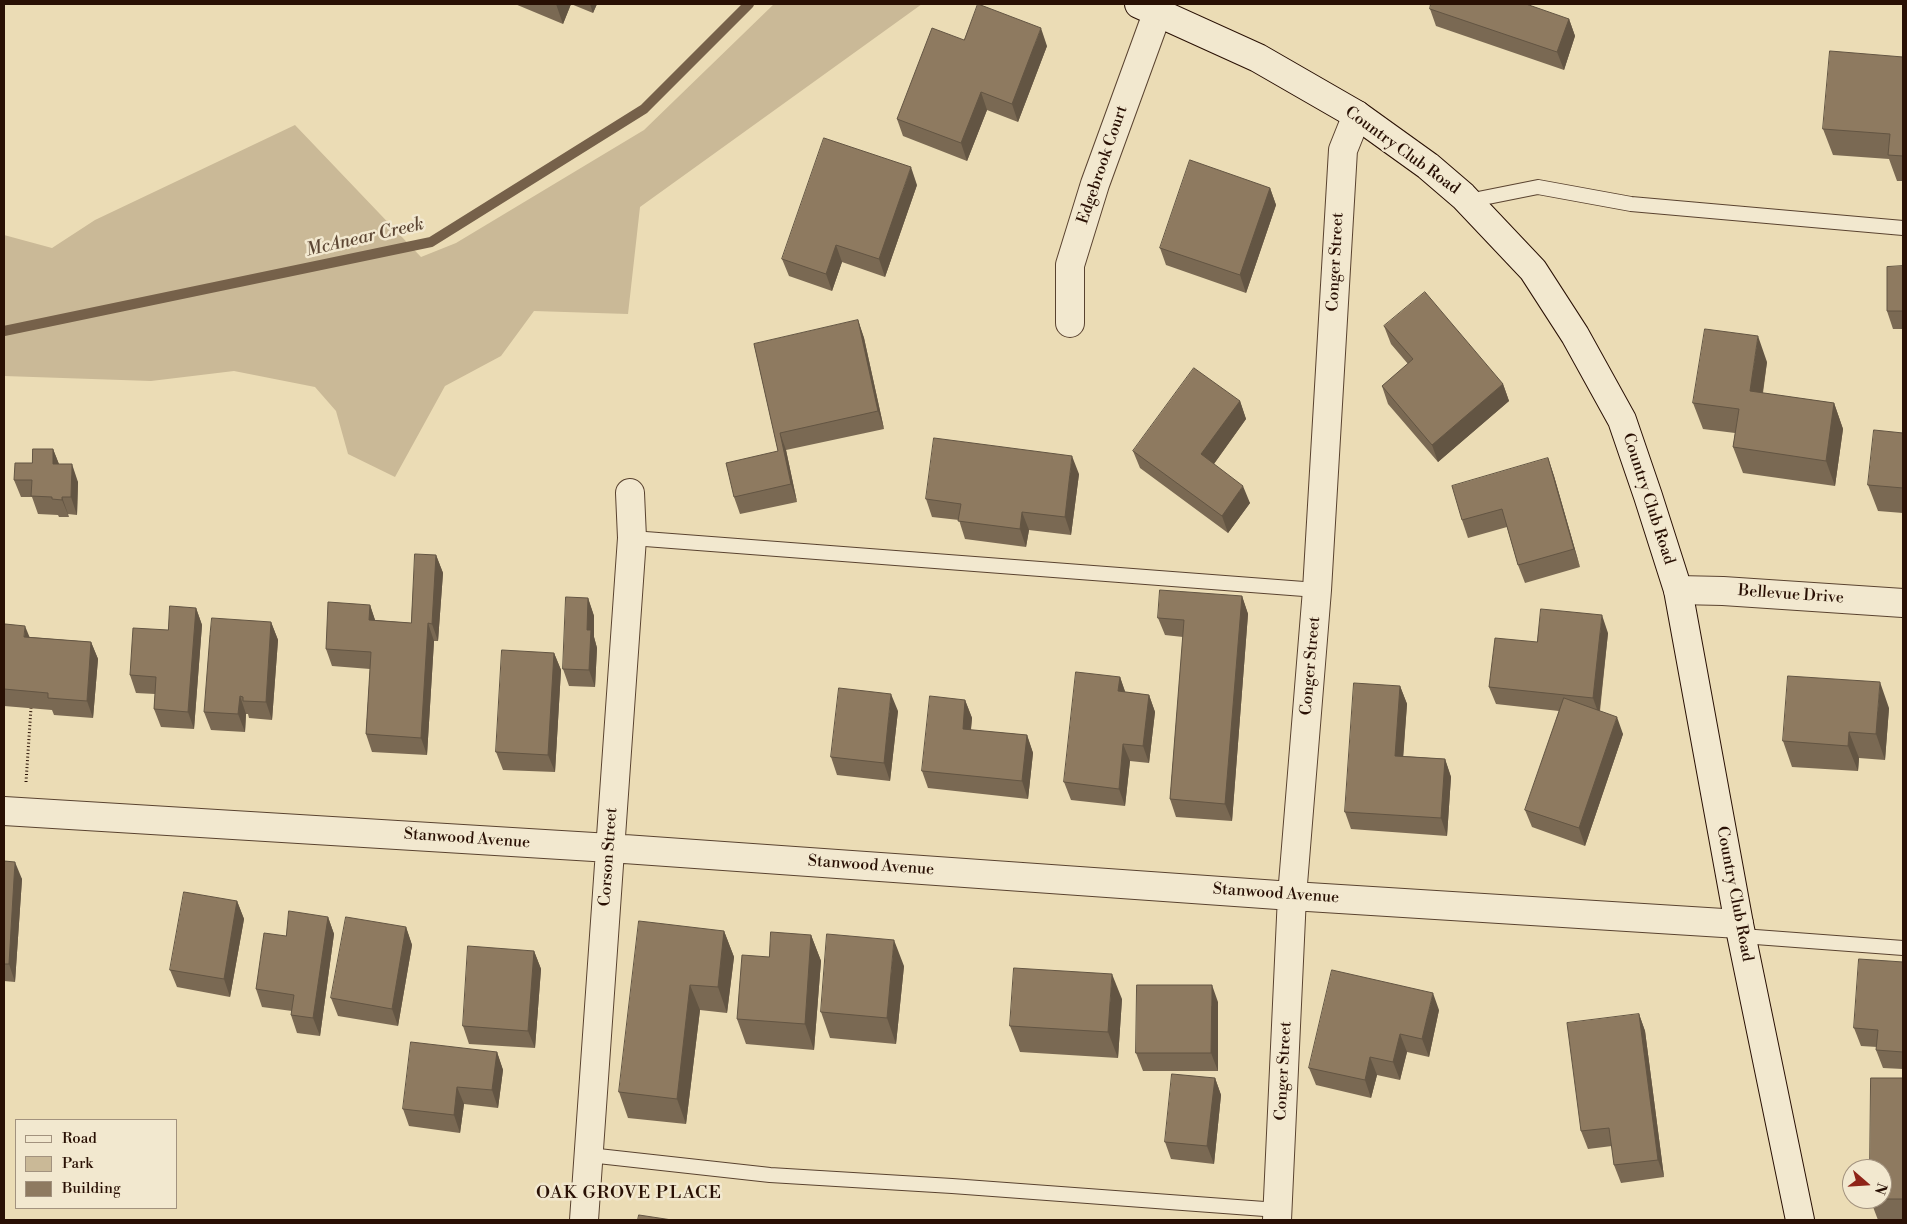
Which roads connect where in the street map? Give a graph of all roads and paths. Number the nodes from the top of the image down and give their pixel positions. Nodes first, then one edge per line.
1 (1148, 8) edge
2 (1356, 115) junction
3 (1468, 202) junction
4 (1903, 228) edge
5 (1070, 323) dead end
6 (630, 493) dead end
7 (632, 538) junction
8 (1317, 590) junction
9 (1678, 590) junction
10 (1903, 603) edge
11 (31, 708) edge
12 (14, 811) edge
13 (610, 848) junction
14 (1292, 896) junction
15 (1740, 930) junction
16 (1903, 948) edge
17 (589, 1156) junction
18 (1278, 1215) edge
19 (584, 1220) edge
20 (1800, 1220) edge

1 - 2 street, Country Club Road
1 - 5 street, Edgebrook Court
2 - 3 street, Country Club Road
2 - 8 street, Conger Street
3 - 4 lane
3 - 9 street, Country Club Road
6 - 7 street, Corson Street
7 - 8 lane
7 - 13 street, Corson Street
8 - 14 street, Conger Street
9 - 10 street, Bellevue Drive
9 - 15 street, Country Club Road
11 - 12 path
12 - 13 street, Stanwood Avenue
13 - 14 street, Stanwood Avenue
13 - 17 street, Corson Street
14 - 15 street, Stanwood Avenue
14 - 18 street, Conger Street
15 - 16 lane
15 - 20 street, Country Club Road
17 - 18 lane
17 - 19 street, Corson Street

